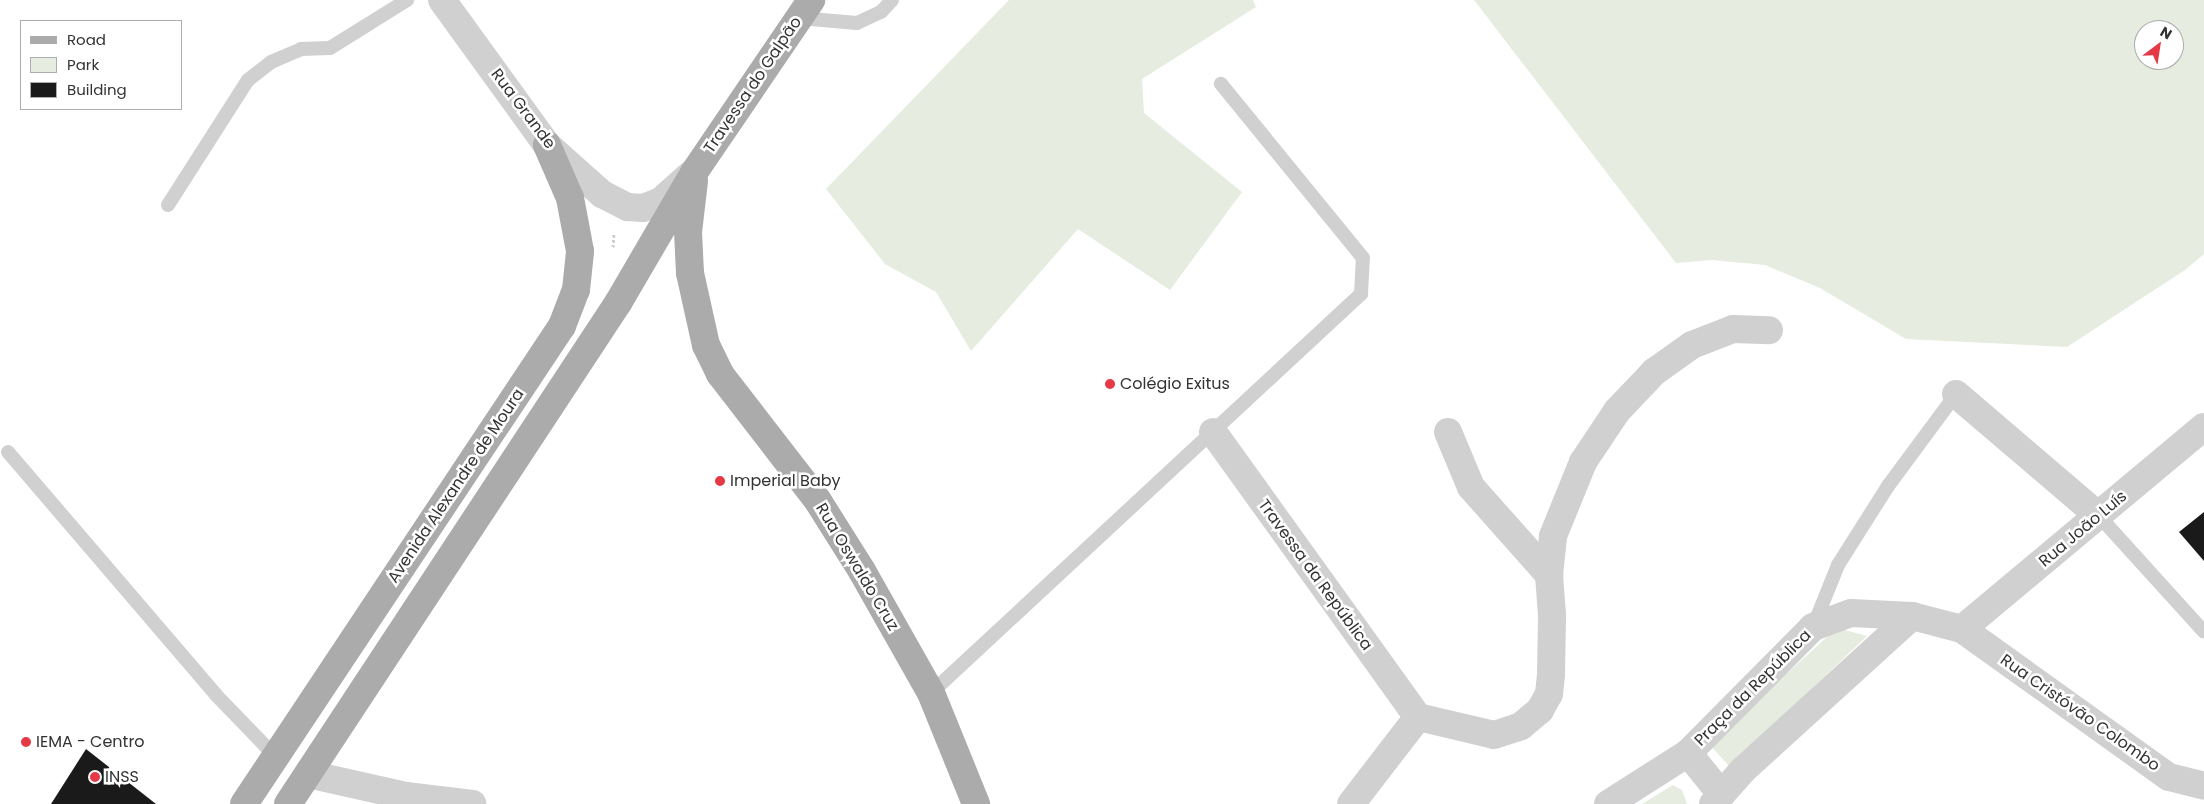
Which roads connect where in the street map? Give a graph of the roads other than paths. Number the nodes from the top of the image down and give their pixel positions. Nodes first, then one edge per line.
1 (407, 0) edge
2 (442, 0) edge
3 (892, 0) edge
4 (805, 9) edge
5 (1221, 84) dead end
6 (547, 145) junction
7 (696, 171) junction
8 (168, 205) dead end
9 (1769, 330) dead end
10 (1956, 394) joint
11 (2204, 427) edge
12 (1213, 432) junction
13 (1448, 432) dead end
14 (8, 452) dead end
15 (2099, 516) junction
16 (1549, 575) junction
17 (1912, 616) junction
18 (1812, 627) junction
19 (1962, 629) junction
20 (2204, 632) edge
21 (931, 693) junction
22 (1418, 717) junction
23 (1688, 752) junction
24 (276, 757) junction
25 (308, 774) junction
26 (2204, 786) edge
27 (1717, 799) edge
28 (244, 804) edge
29 (288, 804) edge
30 (474, 804) edge
31 (976, 804) edge
32 (1351, 804) edge
33 (1608, 804) edge

1 - 8 lane
2 - 6 street, Rua Grande
3 - 4 lane
4 - 7 main road, Travessa do Galpão
5 - 12 lane
6 - 7 street, Rua Grande
6 - 24 main road, Avenida Alexandre de Moura
7 - 21 main road, Rua Oswaldo Cruz
7 - 25 main road, Avenida Alexandre de Moura
9 - 16 street
10 - 15 street
10 - 18 lane
11 - 15 street, Rua João Luís
12 - 21 lane
12 - 22 street, Travessa da República
13 - 16 street
14 - 24 lane
15 - 19 street, Rua João Luís
15 - 20 lane
16 - 22 street
17 - 18 street, Praça da República
17 - 19 street, Praça da República
17 - 27 street
18 - 23 street, Praça da República
19 - 26 street, Rua Cristóvão Colombo
21 - 31 main road, Rua Oswaldo Cruz
22 - 32 street
23 - 27 street
23 - 33 street, Praça da República
24 - 28 main road, Avenida Alexandre de Moura
25 - 29 main road, Avenida Alexandre de Moura
25 - 30 street

